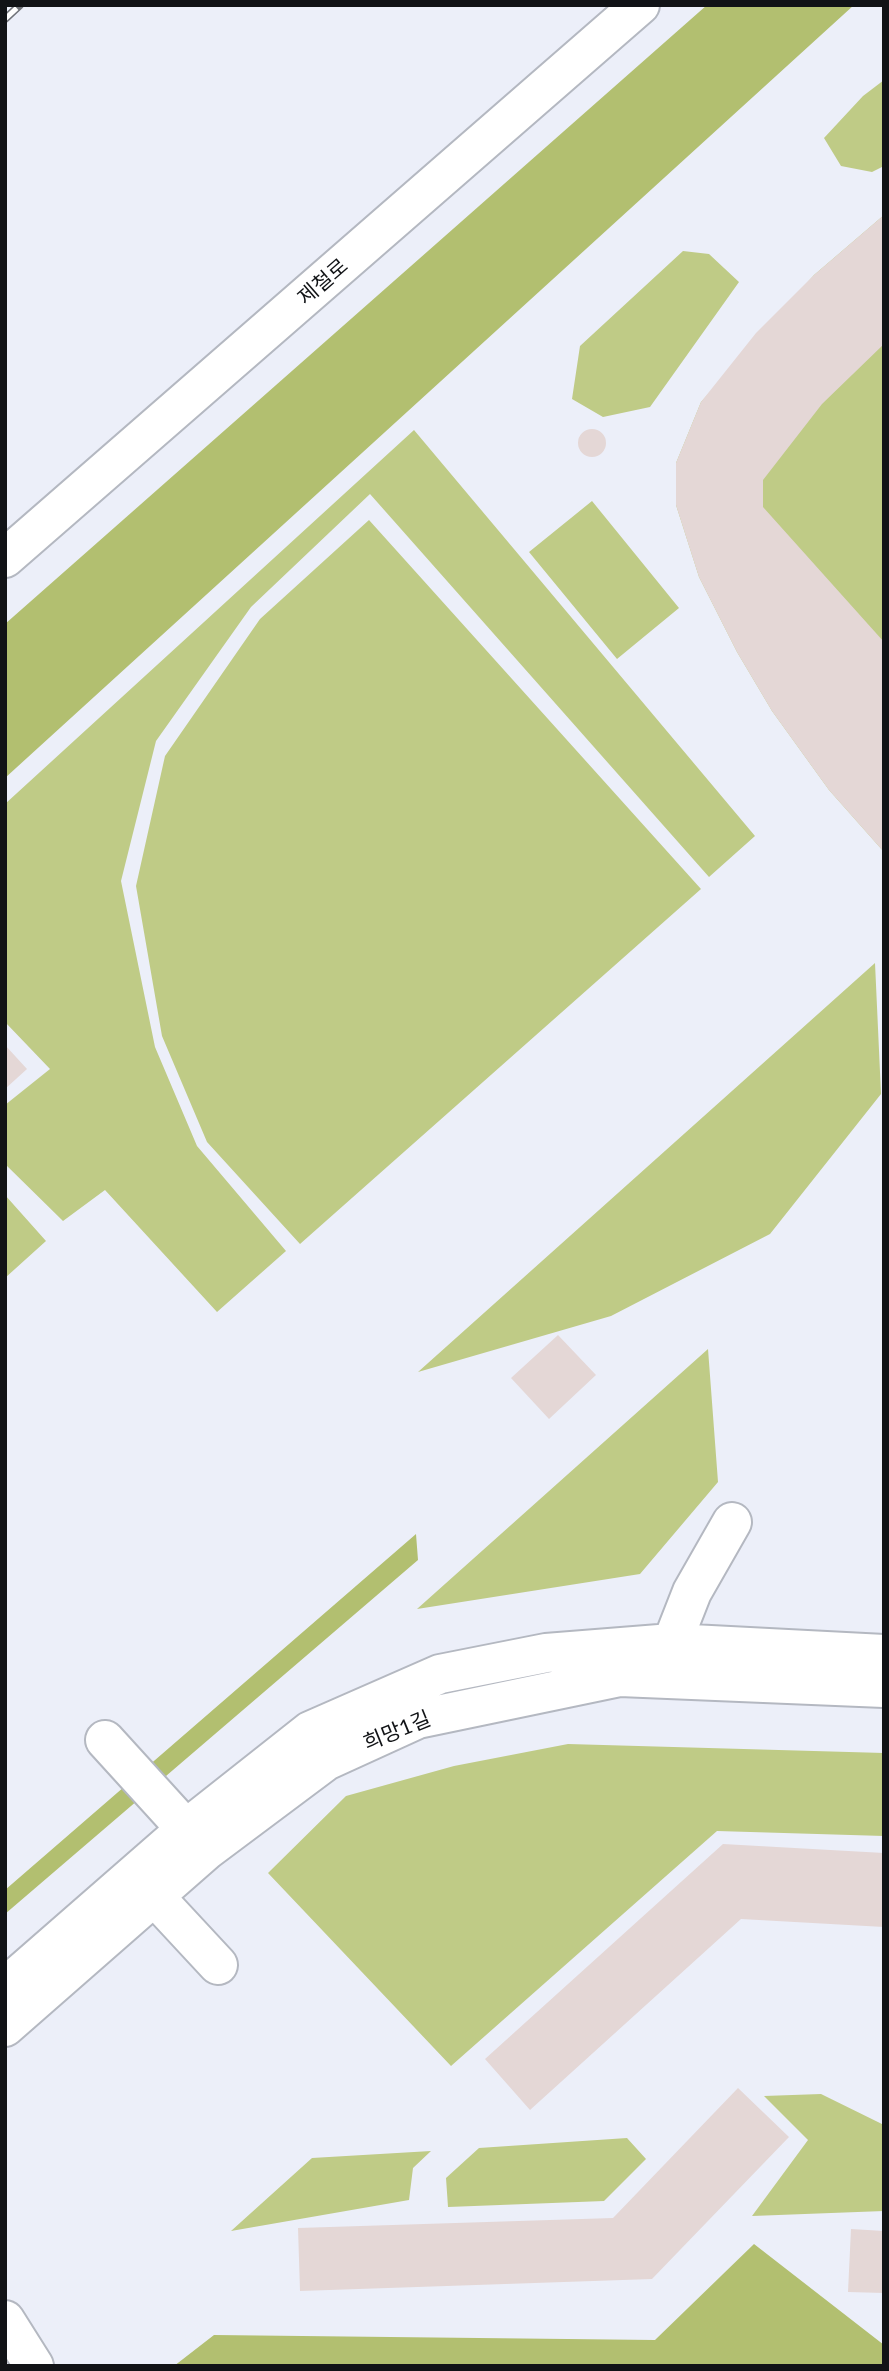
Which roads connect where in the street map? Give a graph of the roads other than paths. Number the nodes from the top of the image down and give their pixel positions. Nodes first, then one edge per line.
1 (640, 5) edge
2 (5, 558) edge
3 (732, 1522) dead end
4 (671, 1643) junction
5 (884, 1654) edge
6 (884, 1688) edge
7 (105, 1740) dead end
8 (186, 1829) junction
9 (153, 1895) junction
10 (218, 1965) dead end
11 (5, 1987) edge
12 (5, 2027) edge
13 (5, 2320) edge
14 (34, 2366) edge

1 - 2 street, 제철로
3 - 4 street
4 - 5 street, 희망1길
4 - 8 street, 희망1길
6 - 9 street, 희망1길
7 - 8 street
8 - 11 street, 희망1길
9 - 10 street
9 - 12 street, 희망1길
13 - 14 street

